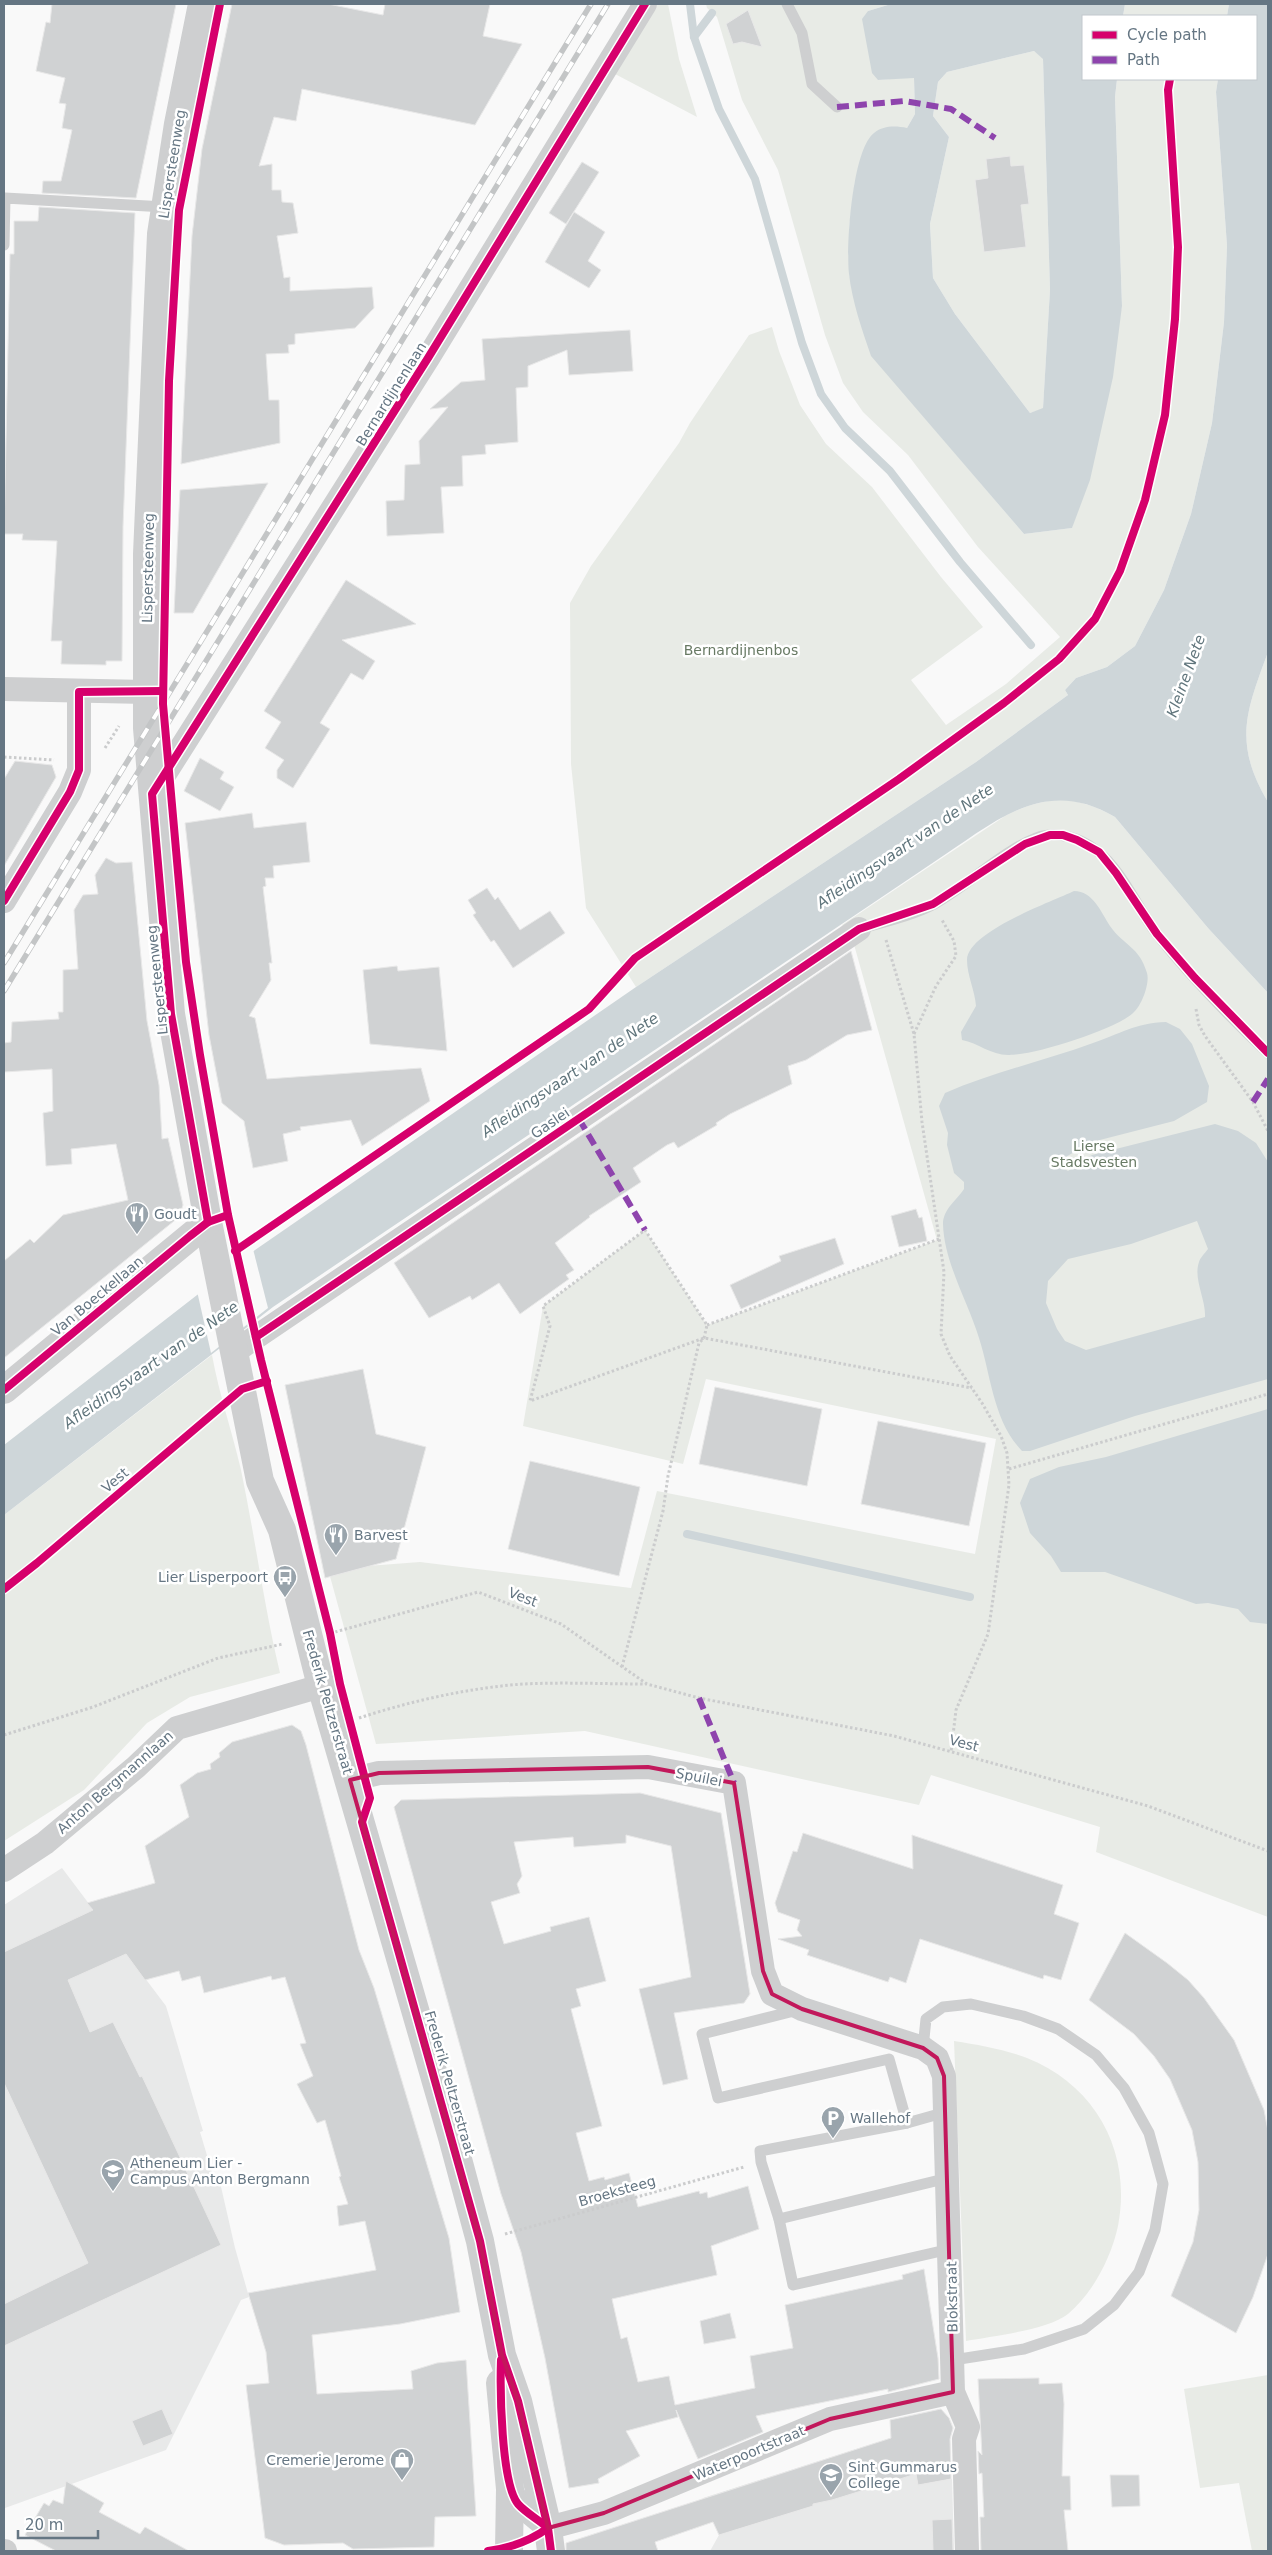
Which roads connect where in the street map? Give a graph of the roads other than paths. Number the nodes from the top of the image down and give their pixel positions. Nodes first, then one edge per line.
1 (202, 4) edge
2 (645, 4) edge
3 (788, 4) edge
4 (837, 107) dead end
5 (165, 207) junction
6 (4, 245) edge
7 (4, 689) edge
8 (79, 692) junction
9 (135, 692) junction
10 (152, 794) junction
11 (4, 901) edge
12 (859, 929) joint
13 (1268, 1053) edge
14 (208, 1222) junction
15 (233, 1346) junction
16 (4, 1390) edge
17 (321, 1686) junction
18 (350, 1780) junction
19 (4, 1870) edge
20 (802, 2009) junction
21 (922, 2048) junction
22 (946, 2112) junction
23 (907, 2124) junction
24 (948, 2178) junction
25 (779, 2219) junction
26 (950, 2249) junction
27 (502, 2354) junction
28 (953, 2360) junction
29 (953, 2392) junction
30 (510, 2489) junction
31 (550, 2540) edge
32 (509, 2549) edge
33 (966, 2551) edge

1 - 5 street, Lispersteenweg
2 - 10 street, Bernardijnenlaan
3 - 4 lane
5 - 6 lane
5 - 9 street, Lispersteenweg
7 - 8 street
8 - 9 street
8 - 11 street
9 - 10 street, Lispersteenweg
10 - 14 street, Lispersteenweg
12 - 13 lane
12 - 15 street, Gaslei
14 - 15 street, Frederik Peltzerstraat
14 - 16 street, Van Boeckellaan
15 - 17 street, Frederik Peltzerstraat
17 - 18 street, Frederik Peltzerstraat
17 - 19 street, Anton Bergmannlaan
18 - 20 street, Spuilei
18 - 27 street, Frederik Peltzerstraat
20 - 21 street, Spuilei
20 - 23 lane
21 - 22 street, Blokstraat
21 - 28 lane
22 - 23 lane
22 - 24 street, Blokstraat
23 - 25 lane
24 - 25 lane
24 - 26 street, Blokstraat
25 - 26 lane
26 - 28 street, Blokstraat
27 - 30 street, Frederik Peltzerstraat
27 - 31 street, Frederik Peltzerstraat
28 - 29 street, Blokstraat
29 - 31 street, Waterpoortstraat
29 - 33 street, Blokstraat
30 - 31 street
30 - 32 street, Frederik Peltzerstraat

